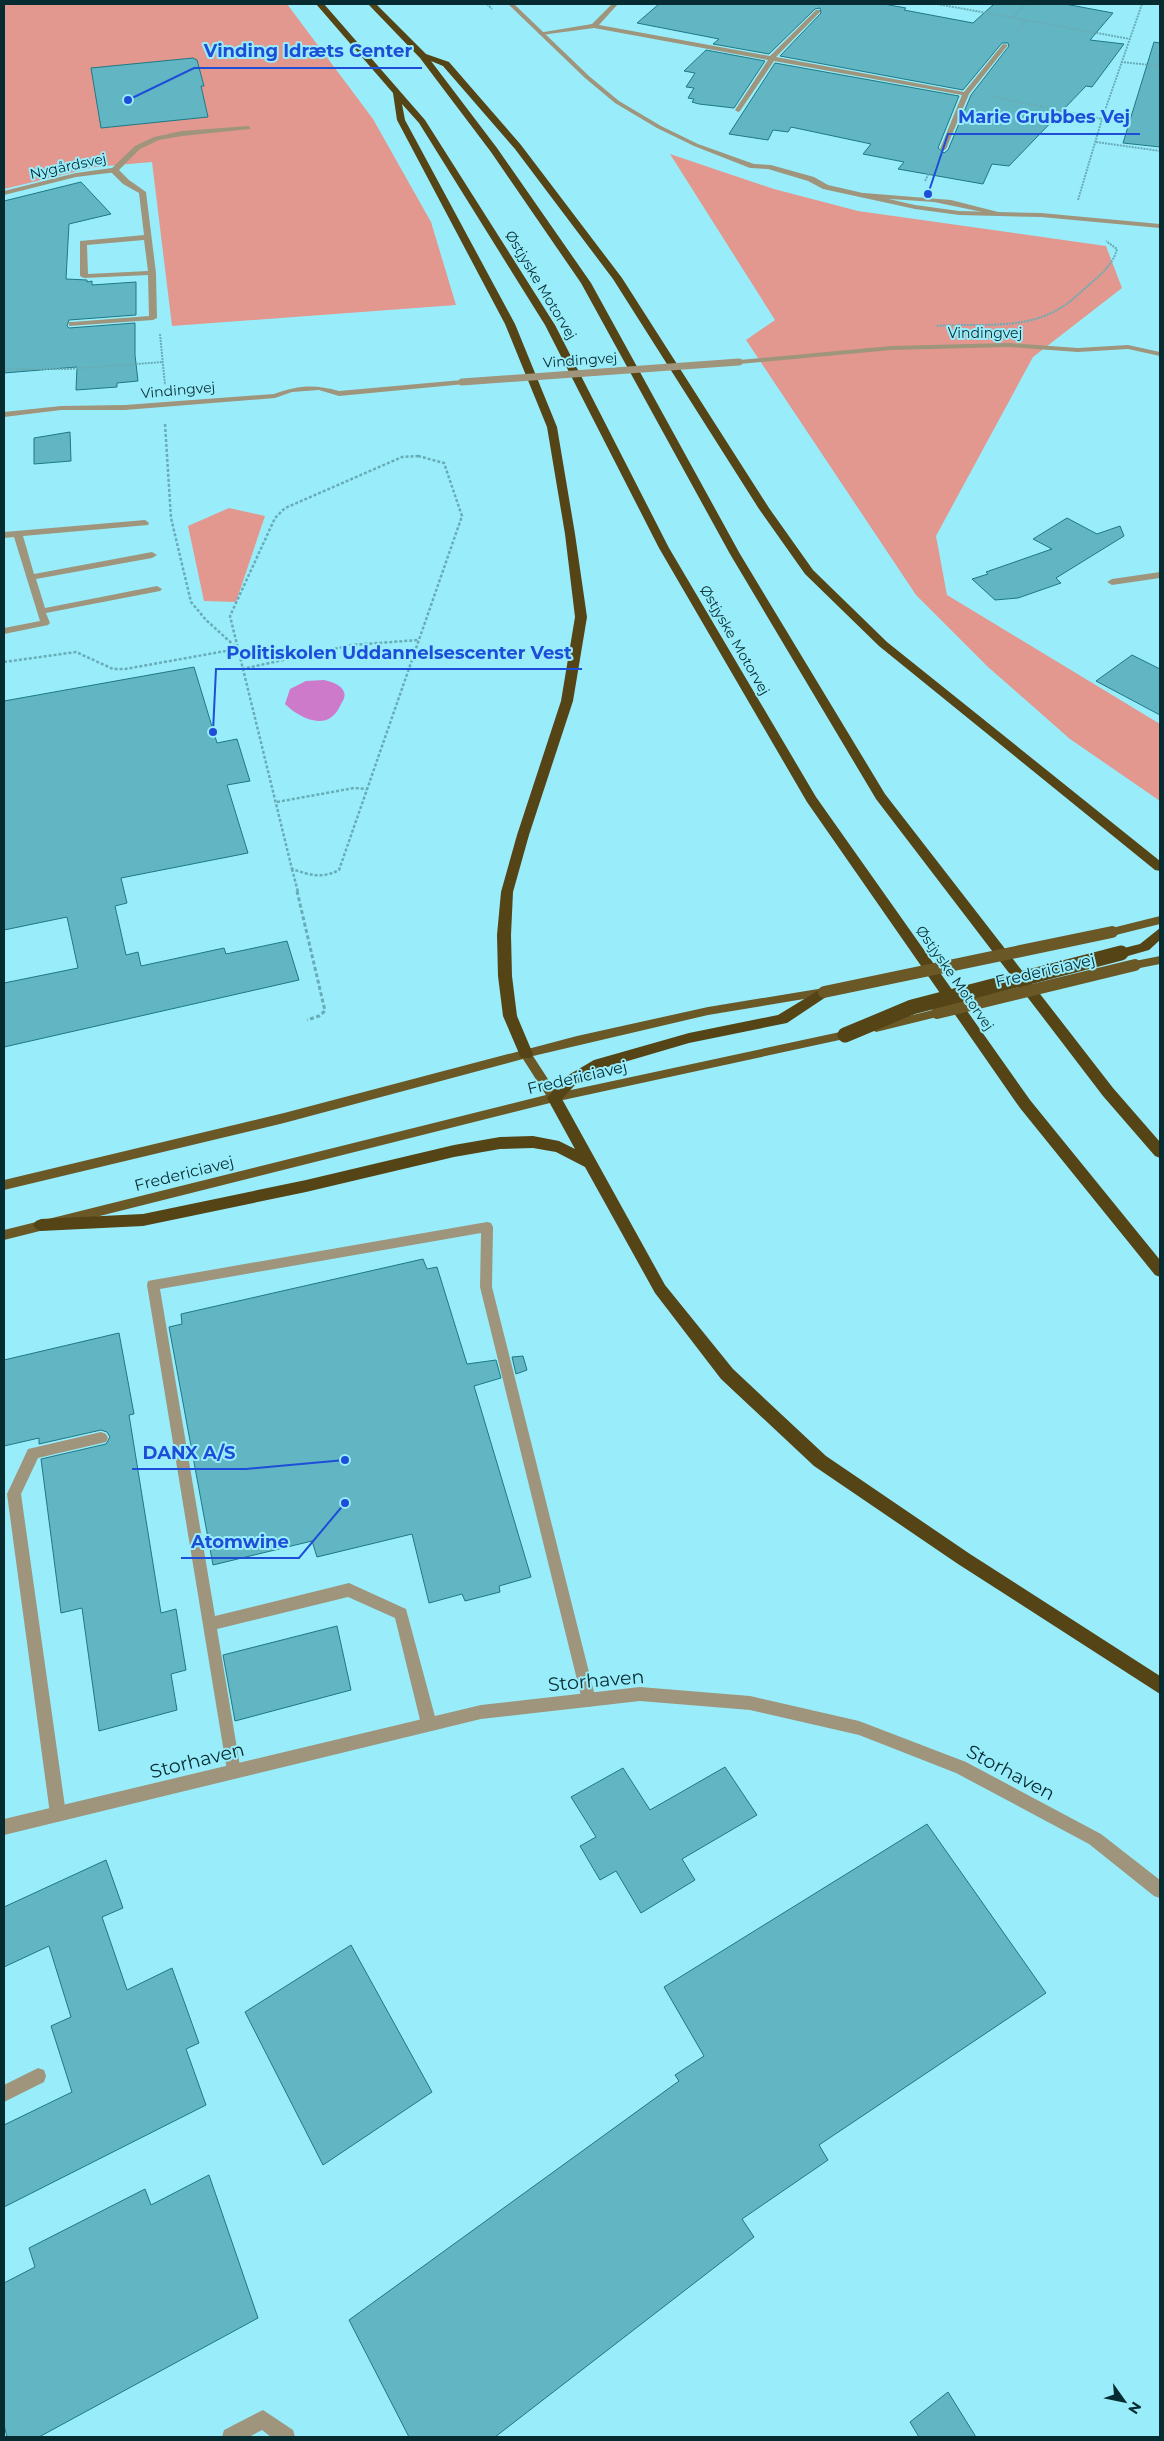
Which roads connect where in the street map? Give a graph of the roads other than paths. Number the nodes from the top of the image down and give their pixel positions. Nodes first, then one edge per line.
1 (320, 4) edge
2 (372, 4) edge
3 (511, 4) edge
4 (615, 4) edge
5 (818, 11) dead end
6 (594, 26) junction
7 (541, 33) junction
8 (1005, 45) dead end
9 (423, 56) junction
10 (773, 58) junction
11 (395, 93) junction
12 (967, 93) junction
13 (738, 110) dead end
14 (248, 128) dead end
15 (943, 149) road end
16 (114, 170) junction
17 (4, 193) edge
18 (1160, 226) edge
19 (148, 237) junction
20 (152, 273) junction
21 (72, 324) dead end
22 (1160, 354) edge
23 (4, 415) edge
24 (145, 523) dead end
25 (18, 534) junction
26 (4, 535) edge
27 (152, 555) dead end
28 (1160, 575) edge
29 (31, 577) junction
30 (1112, 582) dead end
31 (157, 589) dead end
32 (41, 611) junction
33 (4, 631) edge
34 (1160, 867) edge
35 (1160, 920) edge
36 (1160, 933) edge
37 (1160, 960) edge
38 (824, 992) junction
39 (845, 1035) junction
40 (526, 1054) junction
41 (554, 1098) junction
42 (1160, 1152) edge
43 (588, 1162) junction
44 (54, 1172) junction
45 (4, 1185) edge
46 (4, 1194) edge
47 (41, 1225) junction
48 (4, 1235) edge
49 (1160, 1271) edge
50 (101, 1438) dead end
51 (209, 1624) junction
52 (1160, 1686) edge
53 (589, 1700) junction
54 (429, 1724) junction
55 (233, 1772) junction
56 (58, 1814) junction
57 (4, 1827) edge
58 (1160, 1890) edge
59 (38, 2076) dead end
60 (4, 2094) edge
61 (231, 2437) edge
62 (286, 2437) edge

1 - 11 highway, Østjyske Motorvej
2 - 9 highway
3 - 7 street
4 - 6 street
5 - 10 street
6 - 7 street
6 - 10 street
7 - 18 street
8 - 12 street
9 - 34 highway
9 - 42 highway
10 - 12 street
10 - 13 street
11 - 40 highway
11 - 49 highway, Østjyske Motorvej
12 - 15 street
14 - 16 street, Nygårdsvej
16 - 17 street, Nygårdsvej
16 - 19 street
19 - 20 street
19 - 20 street
20 - 21 street
22 - 23 street, Vindingvej, bridge
24 - 25 street
25 - 26 street
25 - 29 street
27 - 29 street
28 - 30 street
29 - 32 street
31 - 32 street
32 - 33 street
35 - 38 main road, Fredericiavej, bridge
36 - 39 highway, bridge
37 - 39 main road, Fredericiavej, bridge
38 - 40 main road, Fredericiavej
38 - 41 highway
39 - 41 main road, Fredericiavej
40 - 41 main road
40 - 44 main road, Fredericiavej
41 - 43 highway
41 - 47 main road, Fredericiavej
43 - 47 highway
43 - 52 highway
44 - 45 main road, Fredericiavej
44 - 46 main road
47 - 48 main road, Fredericiavej
50 - 56 street
51 - 53 street
51 - 54 street
51 - 55 street
53 - 54 street, Storhaven
53 - 58 street, Storhaven
54 - 55 street, Storhaven
55 - 56 street, Storhaven
56 - 57 street, Storhaven
59 - 60 street
61 - 62 street

